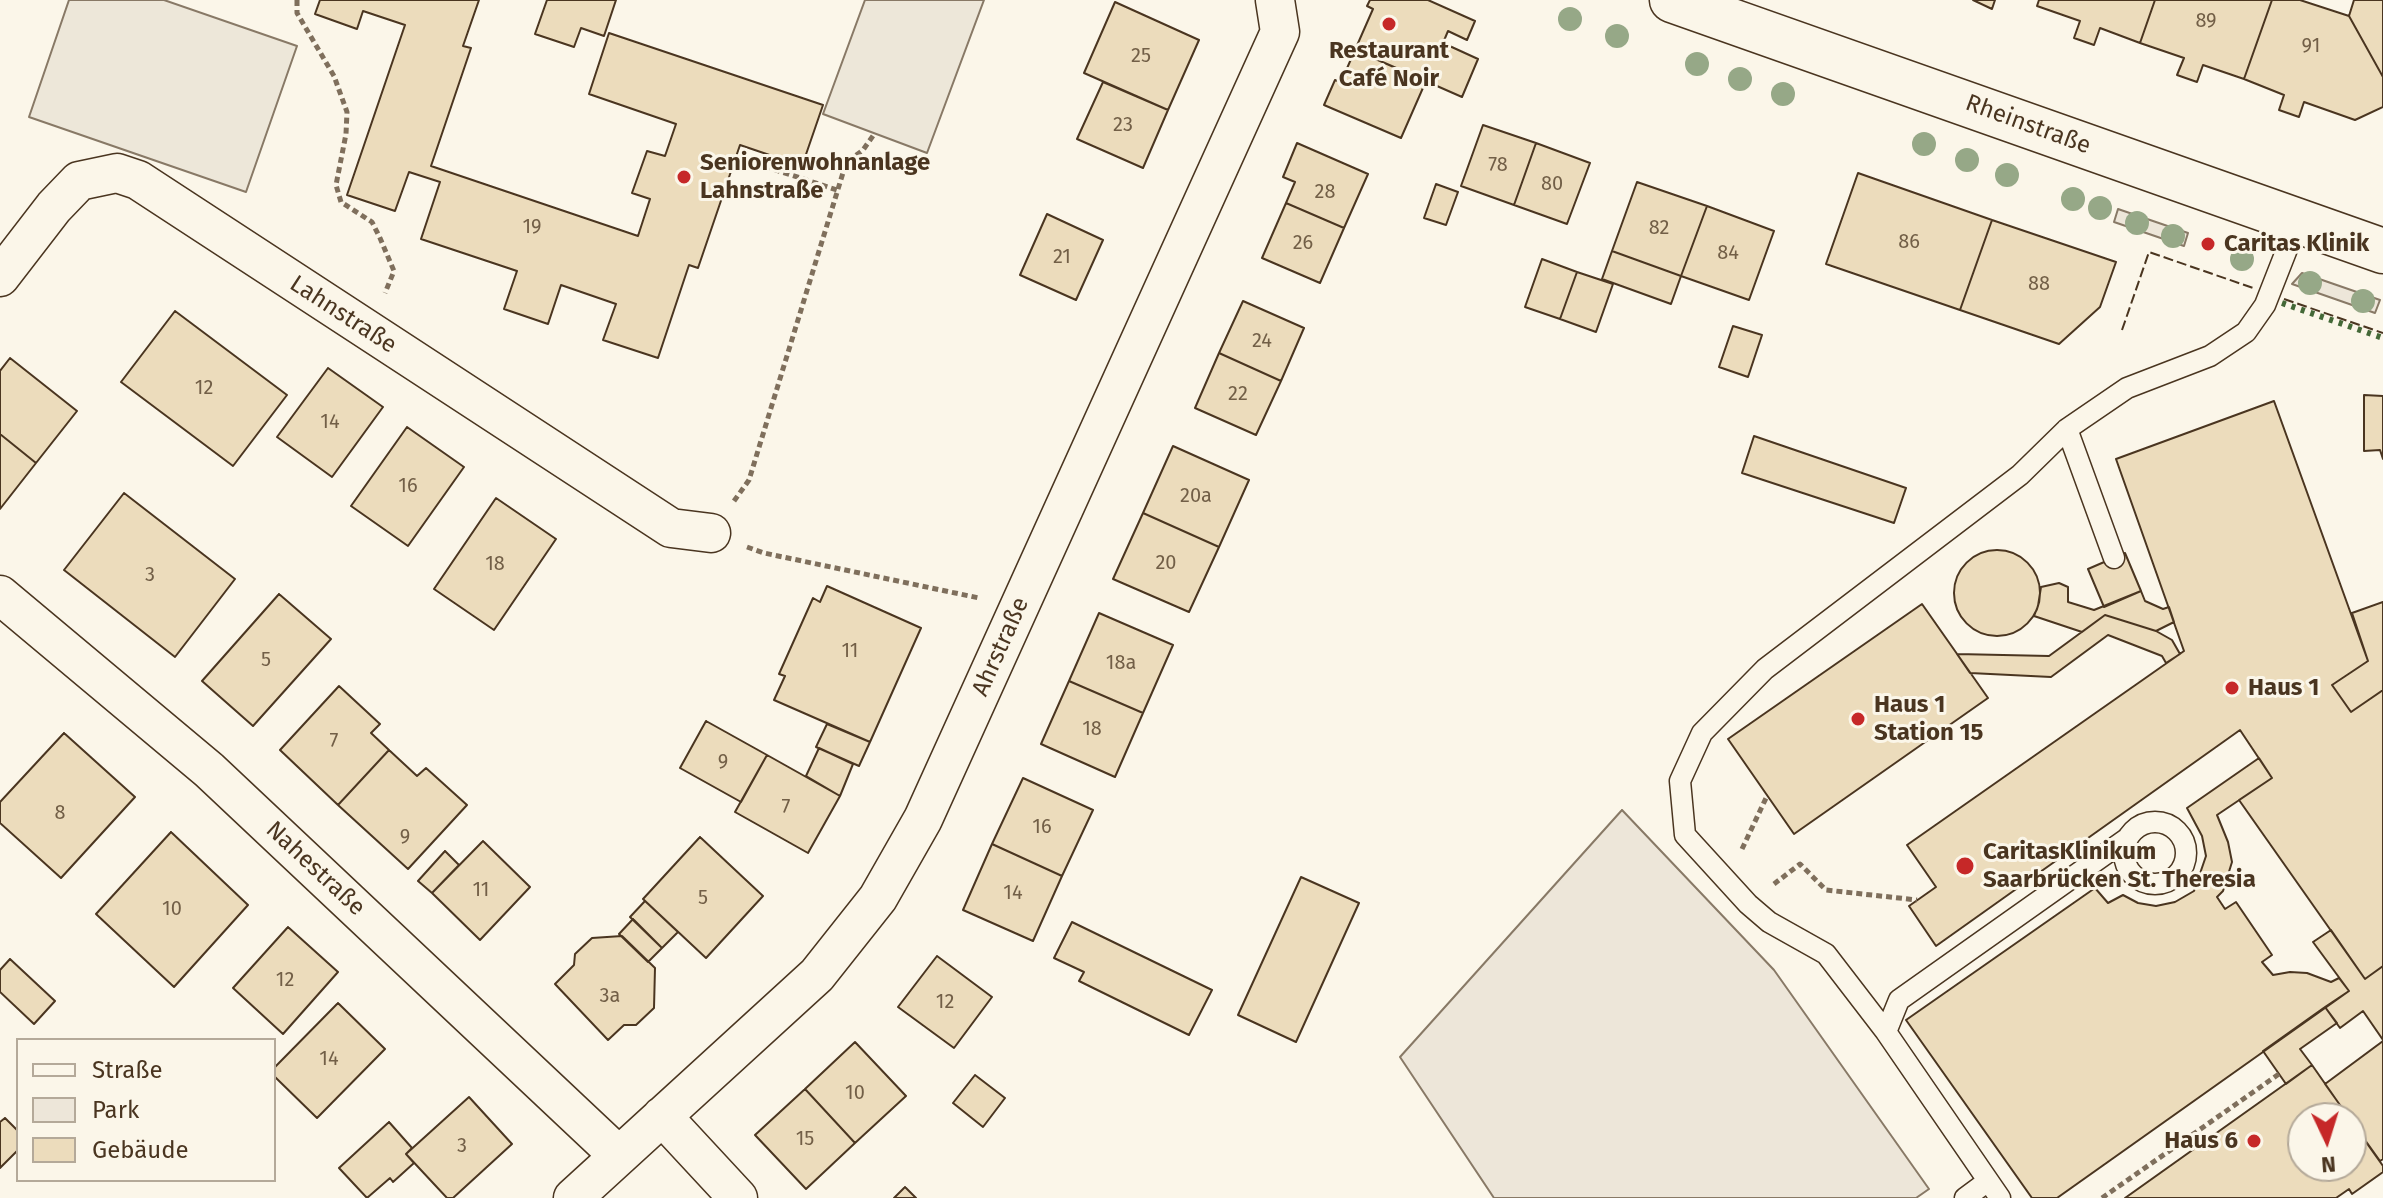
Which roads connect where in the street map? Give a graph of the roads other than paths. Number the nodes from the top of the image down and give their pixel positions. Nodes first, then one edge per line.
1 (1275, 0) edge
2 (1672, 0) edge
3 (2298, 221) junction
4 (2383, 251) edge
5 (0, 277) edge
6 (2067, 429) junction
7 (711, 533) road end
8 (2114, 558) dead end
9 (0, 595) edge
10 (2128, 838) junction
11 (2090, 864) junction
12 (2128, 867) junction
13 (1886, 1032) junction
14 (662, 1116) junction
15 (619, 1156) junction
16 (1994, 1190) edge
17 (573, 1198) edge
18 (738, 1198) edge
19 (1965, 1198) edge

1 - 14 street, Ahrstraße
2 - 3 street, Rheinstraße
3 - 4 street, Rheinstraße
3 - 6 lane
5 - 7 street, Lahnstraße
6 - 8 lane
6 - 13 lane
9 - 15 street, Nahestraße
10 - 11 lane
10 - 12 lane
10 - 12 lane
11 - 12 lane
11 - 13 lane
13 - 16 lane
14 - 15 street, Ahrstraße
14 - 18 street
15 - 17 street, Ahrstraße
16 - 19 lane

